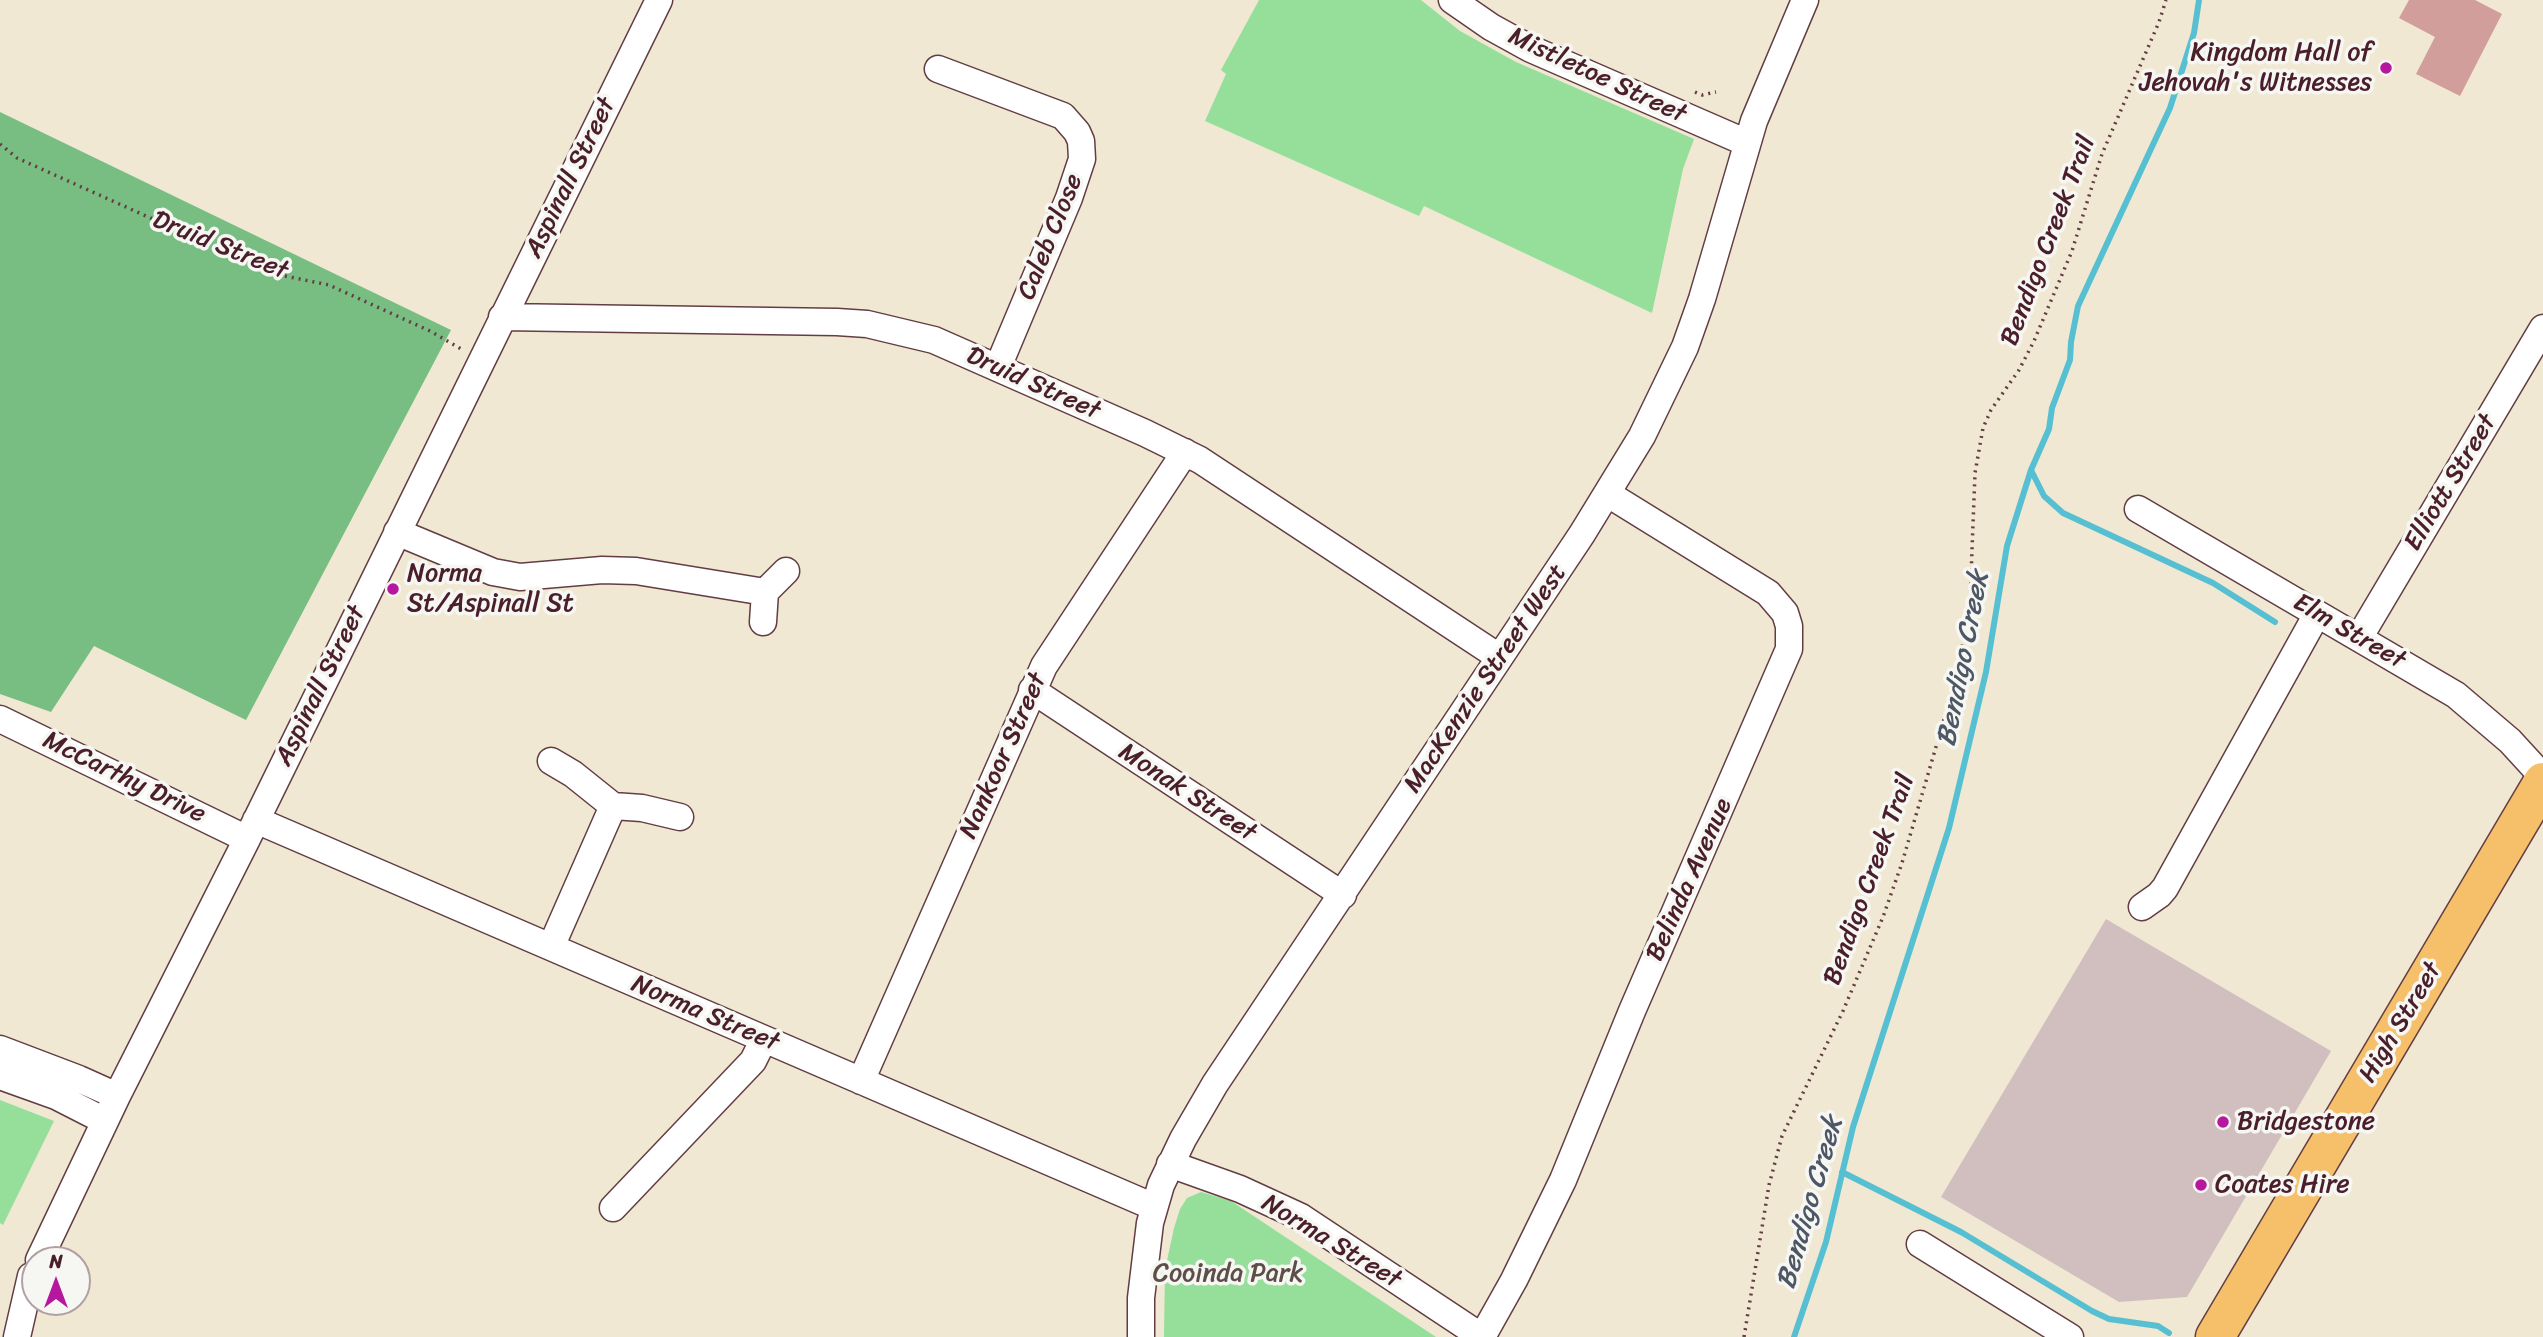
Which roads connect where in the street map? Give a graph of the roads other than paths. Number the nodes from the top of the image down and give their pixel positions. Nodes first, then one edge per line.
1 (659, 0) edge
2 (1452, 0) edge
3 (1805, 0) edge
4 (938, 69) dead end
5 (1747, 143) junction
6 (502, 317) junction
7 (2543, 328) edge
8 (998, 367) junction
9 (1185, 452) junction
10 (1608, 494) junction
11 (2138, 509) dead end
12 (397, 532) junction
13 (786, 571) dead end
14 (765, 592) junction
15 (2317, 614) junction
16 (762, 622) dead end
17 (2359, 638) junction
18 (1499, 657) junction
19 (1032, 690) junction
20 (0, 719) edge
21 (551, 761) dead end
22 (2543, 779) edge
23 (613, 806) junction
24 (680, 817) dead end
25 (251, 829) junction
26 (1343, 895) junction
27 (2142, 907) dead end
28 (551, 947) junction
29 (764, 1039) junction
30 (0, 1049) edge
31 (0, 1076) edge
32 (861, 1081) junction
33 (117, 1096) junction
34 (105, 1121) junction
35 (1170, 1164) junction
36 (1154, 1207) junction
37 (613, 1208) dead end
38 (1920, 1244) dead end
39 (46, 1246) edge
40 (21, 1288) edge
41 (22, 1316) edge
42 (0, 1319) edge
43 (17, 1337) edge
44 (1142, 1337) edge
45 (1482, 1337) edge
46 (2070, 1337) edge
47 (2215, 1337) edge

1 - 6 street, Aspinall Street
2 - 5 street, Mistletoe Street
3 - 5 street, MacKenzie Street West
4 - 8 street, Caleb Close
5 - 10 street, MacKenzie Street West
6 - 8 street, Druid Street
6 - 12 street, Aspinall Street
7 - 17 street, Elliott Street
8 - 9 street, Druid Street
9 - 18 street, Druid Street
9 - 19 street, Nankoor Street
10 - 18 street, MacKenzie Street West
10 - 45 street, Belinda Avenue
11 - 15 street, Elm Street
12 - 14 street
12 - 25 street, Aspinall Street
13 - 14 street
14 - 16 street
15 - 17 street, Elm Street
15 - 27 street
17 - 22 street, Elm Street
18 - 26 street, MacKenzie Street West
19 - 26 street, Monak Street
19 - 32 street, Nankoor Street
20 - 25 street, McCarthy Drive
21 - 23 street
22 - 47 highway, High Street
23 - 24 street
23 - 28 street
25 - 28 street, Norma Street
25 - 33 street, Aspinall Street
26 - 35 street, MacKenzie Street West
28 - 29 street, Norma Street
29 - 32 street, Norma Street
29 - 37 street
30 - 33 street
31 - 34 street
32 - 36 street, Norma Street
33 - 34 street, Aspinall Street
34 - 39 street, Aspinall Street
35 - 36 street, MacKenzie Street West
35 - 45 street, Norma Street
36 - 44 street, MacKenzie Street West
38 - 46 street
40 - 42 street, Aspinall Street
41 - 43 street, Aspinall Street

